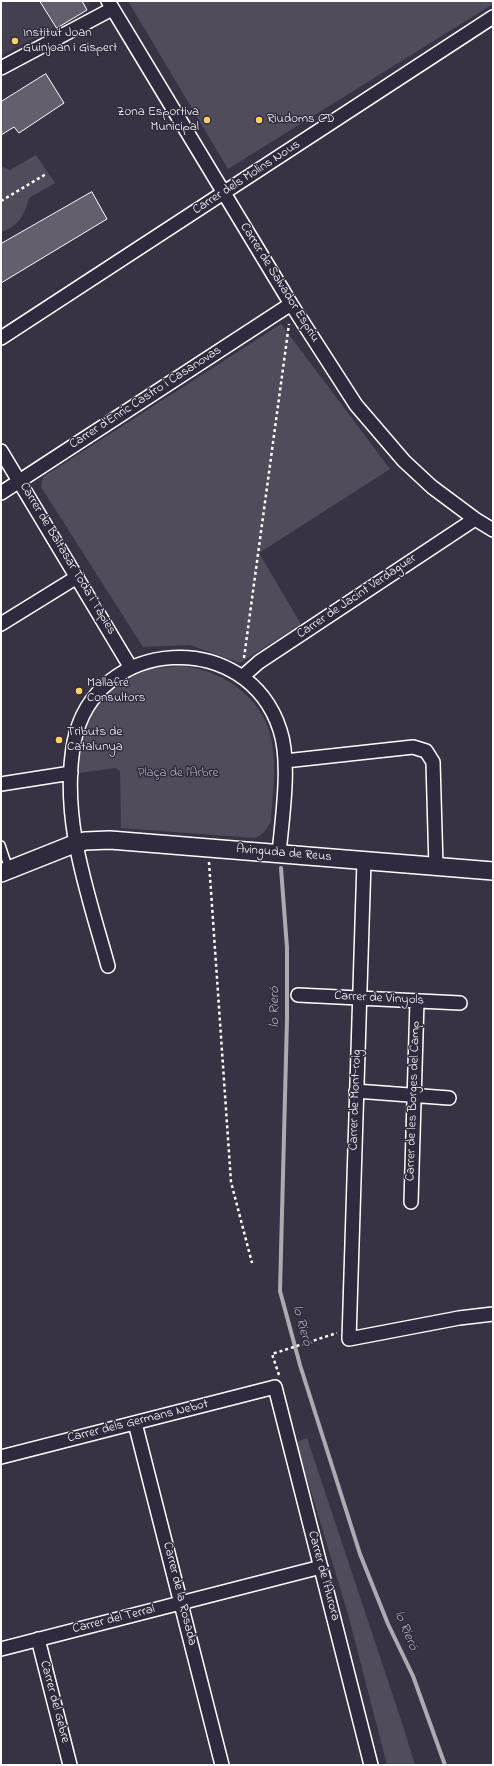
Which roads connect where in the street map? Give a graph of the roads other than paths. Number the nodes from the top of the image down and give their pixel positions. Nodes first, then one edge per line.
1 (110, 5) edge
2 (493, 17) edge
3 (1, 68) edge
4 (224, 193) junction
5 (291, 304) junction
6 (1, 338) edge
7 (1, 451) edge
8 (20, 481) junction
9 (1, 492) edge
10 (475, 519) junction
11 (493, 530) edge
12 (77, 577) junction
13 (1, 624) edge
14 (131, 668) junction
15 (242, 677) junction
16 (285, 761) junction
17 (71, 773) junction
18 (1, 784) edge
19 (74, 844) junction
20 (1, 845) edge
21 (279, 854) junction
22 (364, 861) junction
23 (436, 867) junction
24 (5, 871) edge
25 (493, 871) edge
26 (108, 966) dead end
27 (298, 995) dead end
28 (360, 998) junction
29 (417, 1001) junction
30 (460, 1003) dead end
31 (356, 1091) junction
32 (414, 1095) junction
33 (449, 1098) dead end
34 (411, 1202) dead end
35 (493, 1314) edge
36 (275, 1387) joint
37 (135, 1423) junction
38 (1, 1457) edge
39 (321, 1567) junction
40 (181, 1602) junction
41 (38, 1639) junction
42 (1, 1649) edge
43 (70, 1765) edge
44 (222, 1765) edge
45 (371, 1765) edge

1 - 3 street
1 - 4 street, Carrer de Salvador Espriu
2 - 4 street, Carrer dels Molins Nous
4 - 5 street, Carrer de Salvador Espriu
4 - 6 street, Carrer dels Molins Nous
5 - 8 street, Carrer d'Enric Castro i Casanovas
5 - 10 street, Carrer de Salvador Espriu
7 - 8 street, Carrer de Baltasar Toda i Tàpies
8 - 9 street, Carrer d'Enric Castro i Casanovas
8 - 12 street, Carrer de Baltasar Toda i Tàpies
10 - 11 street, Carrer de Salvador Espriu
10 - 15 street, Carrer de Jacint Verdaguer
12 - 13 street
12 - 14 street, Carrer de Baltasar Toda i Tàpies
14 - 15 street
14 - 17 street
15 - 16 street
16 - 21 street
16 - 23 street
17 - 18 street
17 - 19 street
19 - 21 street, Avinguda de Reus
19 - 24 street, Avinguda de Reus
19 - 26 street
20 - 24 lane
21 - 22 street, Avinguda de Reus
22 - 23 street, Avinguda de Reus
22 - 28 street, Carrer de Mont-roig
23 - 25 street, Avinguda de Reus
27 - 28 street, Carrer de Vinyols
28 - 29 street, Carrer de Vinyols
28 - 31 street, Carrer de Mont-roig
29 - 30 street, Carrer de Vinyols
29 - 32 street, Carrer de les Borges del Camp
31 - 32 street
31 - 35 street, Carrer de Mont-roig
32 - 33 street
32 - 34 street, Carrer de les Borges del Camp
36 - 37 street, Carrer dels Germans Nebot
36 - 39 street, Carrer de l'Aurora
37 - 38 street, Carrer dels Germans Nebot
37 - 40 street, Carrer de la Rosada
39 - 40 street, Carrer del Terral
39 - 45 street, Carrer de l'Aurora
40 - 41 street, Carrer del Terral
40 - 44 street, Carrer de la Rosada
41 - 42 street, Carrer del Terral
41 - 43 street, Carrer del Gebre

